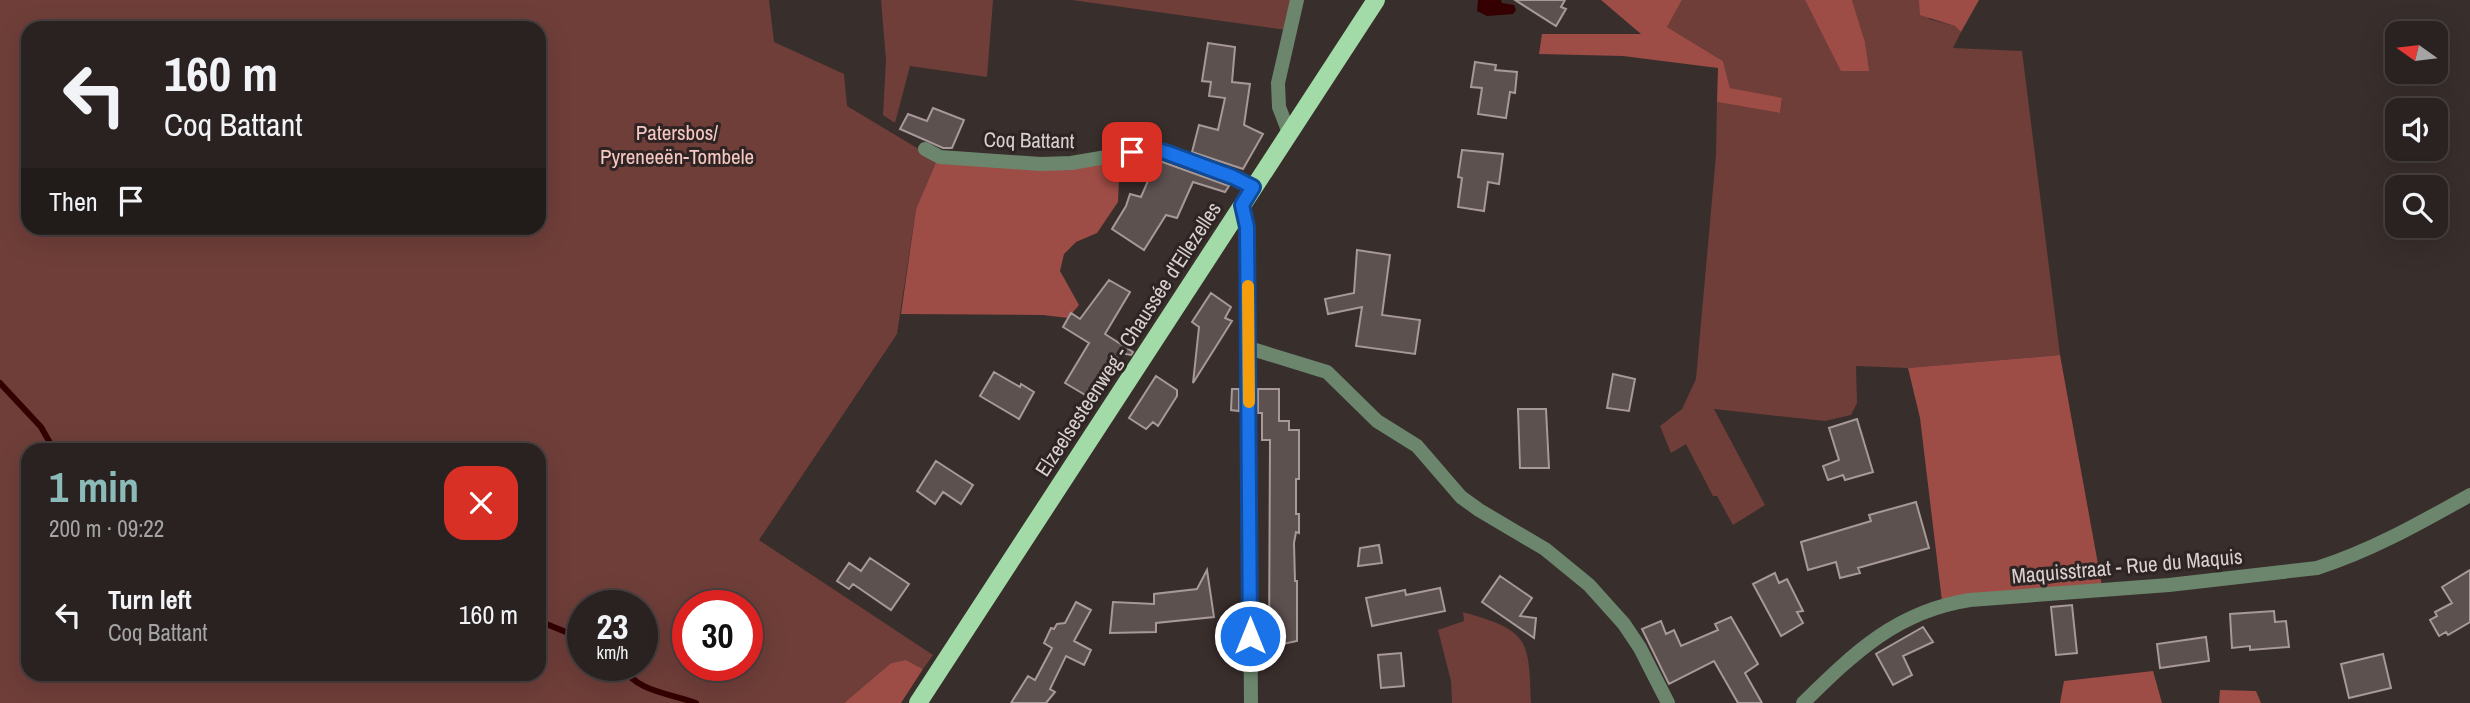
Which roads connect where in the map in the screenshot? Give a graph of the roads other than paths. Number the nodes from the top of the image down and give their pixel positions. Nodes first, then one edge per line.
1 (1297, 0) edge
2 (1376, 0) edge
3 (1289, 133) junction
4 (925, 149) dead end
5 (1253, 187) junction
6 (1242, 205) junction
7 (1249, 348) junction
8 (2470, 495) edge
9 (918, 703) edge
10 (1251, 703) edge
11 (1668, 703) edge
12 (1803, 703) edge

1 - 3 street
2 - 3 main road, Elzeelsesteenweg - Chaussée d'Ellezelles
3 - 5 main road, Elzeelsesteenweg - Chaussée d'Ellezelles
4 - 5 street, Coq Battant
5 - 6 main road, Elzeelsesteenweg - Chaussée d'Ellezelles
6 - 7 street
6 - 9 main road, Elzeelsesteenweg - Chaussée d'Ellezelles
7 - 10 street
7 - 11 street
8 - 12 street, Maquisstraat - Rue du Maquis

